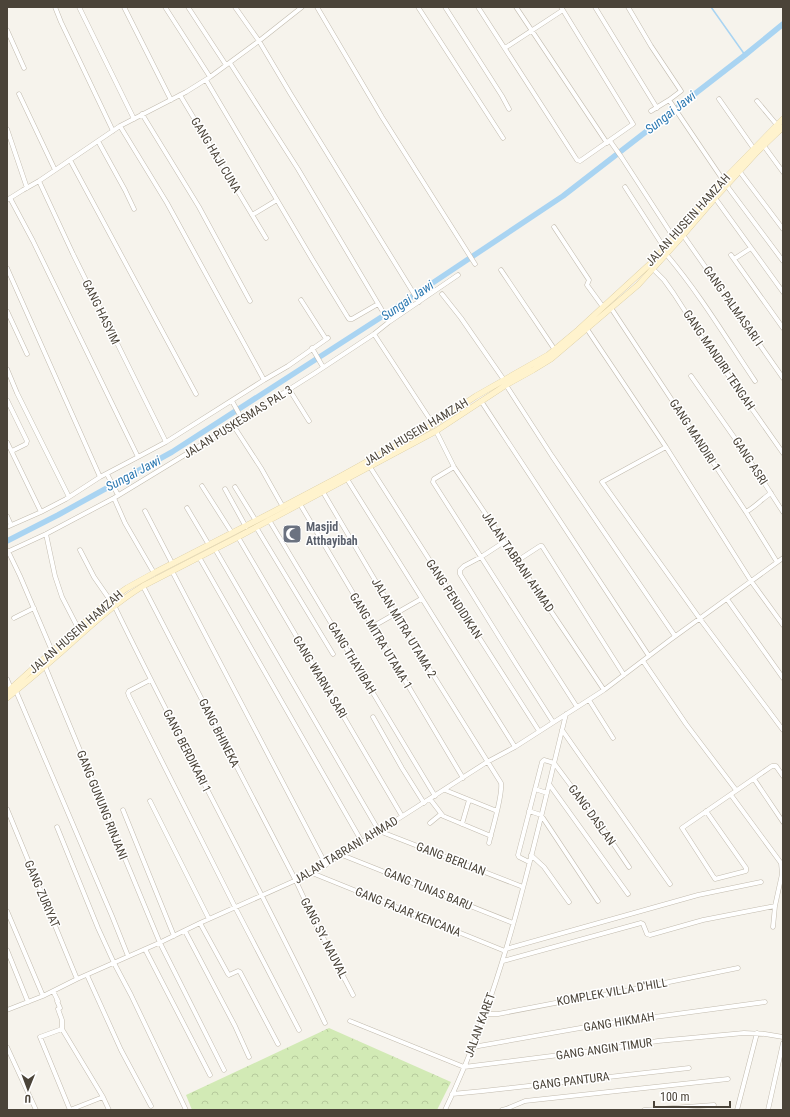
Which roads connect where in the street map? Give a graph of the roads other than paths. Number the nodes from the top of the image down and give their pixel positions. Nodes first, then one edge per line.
1 (55, 7) edge
2 (79, 7) edge
3 (124, 7) edge
4 (164, 7) edge
5 (188, 7) edge
6 (235, 7) edge
7 (302, 7) edge
8 (316, 7) edge
9 (418, 7) edge
10 (445, 7) edge
11 (478, 7) edge
12 (516, 7) edge
13 (595, 7) edge
14 (628, 7) edge
15 (562, 9) edge
16 (7, 30) edge
17 (531, 30) junction
18 (259, 41) junction
19 (505, 48) junction
20 (228, 64) junction
21 (24, 68) dead end
22 (208, 78) junction
23 (19, 94) dead end
24 (180, 95) junction
25 (719, 99) dead end
26 (171, 100) junction
27 (669, 100) junction
28 (757, 101) dead end
29 (657, 108) junction
30 (509, 109) dead end
31 (650, 111) dead end
32 (142, 114) junction
33 (134, 119) junction
34 (783, 119) edge
35 (120, 126) junction
36 (780, 126) edge
37 (7, 129) edge
38 (113, 131) junction
39 (503, 138) dead end
40 (98, 141) junction
41 (608, 142) junction
42 (764, 146) junction
43 (754, 149) junction
44 (70, 160) junction
45 (55, 170) junction
46 (740, 172) junction
47 (783, 172) edge
48 (724, 180) junction
49 (39, 181) junction
50 (727, 186) junction
51 (625, 187) dead end
52 (27, 188) junction
53 (715, 198) junction
54 (9, 199) edge
55 (277, 200) junction
56 (708, 201) junction
57 (134, 209) dead end
58 (252, 215) junction
59 (554, 227) dead end
60 (783, 229) edge
61 (683, 235) junction
62 (266, 238) dead end
63 (674, 238) junction
64 (751, 248) junction
65 (666, 251) junction
66 (731, 255) dead end
67 (734, 259) junction
68 (783, 261) edge
69 (474, 262) dead end
70 (7, 268) edge
71 (653, 269) junction
72 (501, 270) dead end
73 (458, 275) dead end
74 (783, 292) edge
75 (442, 294) dead end
76 (301, 300) dead end
77 (418, 300) junction
78 (250, 301) dead end
79 (379, 306) junction
80 (602, 307) junction
81 (611, 308) junction
82 (7, 311) edge
83 (388, 321) junction
84 (592, 321) junction
85 (783, 328) edge
86 (587, 329) junction
87 (374, 334) junction
88 (313, 350) junction
89 (555, 350) junction
90 (26, 354) dead end
91 (323, 367) junction
92 (7, 370) edge
93 (691, 376) dead end
94 (783, 378) edge
95 (264, 380) junction
96 (754, 381) dead end
97 (505, 382) junction
98 (289, 389) junction
99 (196, 394) dead end
100 (7, 400) edge
101 (481, 401) junction
102 (233, 403) junction
103 (241, 417) junction
104 (309, 421) dead end
105 (433, 424) junction
106 (233, 425) junction
107 (436, 431) junction
108 (7, 442) edge
109 (166, 442) junction
110 (666, 447) junction
111 (12, 451) junction
112 (783, 453) edge
113 (138, 457) junction
114 (370, 467) junction
115 (454, 467) junction
116 (355, 471) junction
117 (108, 475) junction
118 (100, 477) junction
119 (347, 479) junction
120 (202, 486) dead end
121 (235, 486) dead end
122 (225, 489) dead end
123 (323, 492) junction
124 (117, 493) junction
125 (771, 493) junction
126 (69, 497) junction
127 (114, 498) junction
128 (300, 504) junction
129 (284, 507) junction
130 (187, 508) dead end
131 (145, 511) dead end
132 (41, 512) junction
133 (746, 512) junction
134 (783, 512) edge
135 (7, 516) edge
136 (269, 520) junction
137 (256, 524) junction
138 (9, 526) edge
139 (247, 528) junction
140 (232, 533) junction
141 (46, 534) junction
142 (238, 537) junction
143 (504, 542) junction
144 (209, 545) junction
145 (215, 549) junction
146 (80, 550) dead end
147 (8, 551) edge
148 (199, 557) junction
149 (481, 557) junction
150 (783, 558) edge
151 (517, 561) junction
152 (777, 562) junction
153 (172, 563) junction
154 (172, 571) junction
155 (154, 573) junction
156 (751, 581) junction
157 (143, 586) junction
158 (421, 599) junction
159 (727, 599) junction
160 (110, 600) junction
161 (114, 605) junction
162 (34, 608) junction
163 (395, 614) junction
164 (14, 618) dead end
165 (700, 619) junction
166 (783, 625) edge
167 (372, 627) junction
168 (78, 628) junction
169 (675, 636) junction
170 (52, 651) junction
171 (333, 654) dead end
172 (649, 656) junction
173 (642, 661) junction
174 (45, 666) junction
175 (624, 675) junction
176 (783, 678) edge
177 (7, 679) edge
178 (150, 680) junction
179 (11, 690) edge
180 (604, 690) junction
181 (7, 698) edge
182 (589, 700) junction
183 (577, 707) junction
184 (566, 714) junction
185 (373, 718) dead end
186 (553, 722) junction
187 (562, 730) junction
188 (783, 730) edge
189 (539, 731) junction
190 (614, 738) dead end
191 (515, 747) junction
192 (487, 762) junction
193 (554, 763) junction
194 (783, 776) edge
195 (463, 778) junction
196 (754, 779) junction
197 (549, 784) junction
198 (535, 789) junction
199 (445, 790) junction
200 (736, 790) junction
201 (547, 793) junction
202 (731, 794) junction
203 (435, 796) junction
204 (430, 799) junction
205 (469, 800) junction
206 (150, 801) dead end
207 (424, 803) junction
208 (7, 809) edge
209 (123, 810) dead end
210 (497, 811) junction
211 (530, 811) junction
212 (706, 811) junction
213 (441, 814) junction
214 (541, 815) junction
215 (402, 816) junction
216 (783, 822) edge
217 (430, 823) dead end
218 (462, 824) junction
219 (57, 827) dead end
220 (380, 831) junction
221 (491, 836) junction
222 (362, 842) junction
223 (489, 843) dead end
224 (342, 855) junction
225 (531, 855) junction
226 (529, 862) junction
227 (782, 863) edge
228 (326, 865) junction
229 (629, 867) dead end
230 (312, 873) junction
231 (296, 881) junction
232 (761, 882) dead end
233 (670, 884) dead end
234 (523, 887) junction
235 (628, 894) dead end
236 (262, 896) junction
237 (598, 901) dead end
238 (569, 902) dead end
239 (775, 906) junction
240 (235, 907) junction
241 (7, 911) edge
242 (209, 919) junction
243 (200, 923) junction
244 (513, 923) junction
245 (773, 927) dead end
246 (185, 931) junction
247 (174, 936) junction
248 (160, 943) junction
249 (145, 949) junction
250 (7, 950) edge
251 (505, 950) junction
252 (128, 956) junction
253 (502, 960) junction
254 (114, 963) junction
255 (738, 968) dead end
256 (87, 975) junction
257 (77, 979) junction
258 (53, 991) junction
259 (353, 995) dead end
260 (43, 996) junction
261 (28, 1002) junction
262 (765, 1002) dead end
263 (7, 1010) edge
264 (485, 1014) junction
265 (350, 1021) dead end
266 (325, 1023) dead end
267 (62, 1029) junction
268 (300, 1030) dead end
269 (757, 1033) junction
270 (783, 1037) edge
271 (783, 1043) edge
272 (278, 1044) dead end
273 (7, 1047) edge
274 (473, 1047) junction
275 (248, 1056) dead end
276 (464, 1067) junction
277 (689, 1068) dead end
278 (224, 1070) dead end
279 (210, 1075) dead end
280 (728, 1079) dead end
281 (452, 1094) junction
282 (103, 1097) junction
283 (714, 1105) dead end
284 (151, 1106) dead end
285 (36, 1110) edge
286 (109, 1110) edge
287 (186, 1110) edge
288 (444, 1110) edge
289 (502, 1110) edge
290 (644, 1110) edge
291 (737, 1110) edge
292 (768, 1110) edge

1 - 38 street
2 - 33 street
3 - 26 street
4 - 22 street
5 - 20 street
6 - 18 street
7 - 18 street
8 - 69 street
9 - 39 street
10 - 30 street
11 - 19 street
12 - 17 street
13 - 29 street
14 - 27 street
15 - 17 street
15 - 41 street
16 - 21 street
17 - 19 street
17 - 41 street
18 - 20 street
18 - 77 street
19 - 41 street
20 - 22 street
20 - 79 street
22 - 24 street
22 - 55 street
23 - 45 street
24 - 26 street
24 - 58 street, GANG HAJI CUNA
25 - 43 street
26 - 32 street
27 - 29 street
27 - 48 street
28 - 36 street
29 - 31 street
32 - 33 street
32 - 78 street
33 - 35 street
34 - 36 street, JALAN HUSEIN HAMZAH
35 - 38 street
35 - 95 street
36 - 42 street, JALAN HUSEIN HAMZAH
36 - 43 street, JALAN HUSEIN HAMZAH
37 - 52 street
38 - 40 street
40 - 44 street
40 - 57 street
41 - 63 street
42 - 46 street, JALAN HUSEIN HAMZAH
42 - 47 street
43 - 48 street, JALAN HUSEIN HAMZAH
44 - 45 street
44 - 99 street
45 - 49 street
46 - 50 street, JALAN HUSEIN HAMZAH
46 - 60 street
48 - 56 street, JALAN HUSEIN HAMZAH
49 - 52 street
49 - 109 street, GANG HASYIM
50 - 53 street, JALAN HUSEIN HAMZAH
50 - 68 street
51 - 65 street
52 - 54 street
53 - 56 street, JALAN HUSEIN HAMZAH
53 - 64 street
54 - 113 street
55 - 58 street
55 - 79 street
56 - 61 street, JALAN HUSEIN HAMZAH
56 - 63 street, JALAN HUSEIN HAMZAH
58 - 62 street, GANG HAJI CUNA
59 - 80 street
61 - 65 street, JALAN HUSEIN HAMZAH
61 - 94 street, GANG PALMASARI I
63 - 65 street, JALAN HUSEIN HAMZAH
64 - 67 street
64 - 74 street
65 - 71 street, JALAN HUSEIN HAMZAH
65 - 80 street, JALAN HUSEIN HAMZAH
65 - 96 street
66 - 67 street
67 - 85 street
70 - 118 street
71 - 81 street, JALAN HUSEIN HAMZAH
71 - 112 street, GANG MANDIRI TENGAH
72 - 89 street
73 - 77 street, JALAN PUSKESMAS PAL 3
75 - 97 street
76 - 88 street
77 - 83 street, JALAN PUSKESMAS PAL 3
79 - 83 street
80 - 84 street, JALAN HUSEIN HAMZAH
81 - 84 street, JALAN HUSEIN HAMZAH
81 - 133 street, GANG MANDIRI 1
82 - 90 street
83 - 87 street, JALAN PUSKESMAS PAL 3
84 - 86 street, JALAN HUSEIN HAMZAH
84 - 89 street, JALAN HUSEIN HAMZAH
86 - 97 street, JALAN HUSEIN HAMZAH
86 - 110 street
87 - 91 street, JALAN PUSKESMAS PAL 3
87 - 105 street
88 - 91 street
88 - 95 street
89 - 97 street, JALAN HUSEIN HAMZAH
91 - 98 street, JALAN PUSKESMAS PAL 3
92 - 126 street
93 - 125 street, GANG ASRI
95 - 102 street
97 - 101 street, JALAN HUSEIN HAMZAH
97 - 105 street, JALAN HUSEIN HAMZAH
97 - 169 street
98 - 103 street, JALAN PUSKESMAS PAL 3
98 - 104 street
100 - 111 street
101 - 107 street, JALAN HUSEIN HAMZAH
101 - 172 street
102 - 103 street
102 - 109 street
103 - 106 street, JALAN PUSKESMAS PAL 3
105 - 116 street, JALAN HUSEIN HAMZAH
106 - 124 street, JALAN PUSKESMAS PAL 3
106 - 129 street
107 - 114 street, JALAN HUSEIN HAMZAH
107 - 115 street, JALAN TABRANI AHMAD
108 - 111 street
109 - 113 street
110 - 156 street
110 - 165 street
111 - 132 street
113 - 117 street
114 - 116 street, JALAN HUSEIN HAMZAH
114 - 189 street, GANG PENDIDIKAN
115 - 143 street, JALAN TABRANI AHMAD
115 - 149 street
116 - 119 street, JALAN HUSEIN HAMZAH
116 - 129 street, JALAN HUSEIN HAMZAH
117 - 118 street
117 - 124 street
118 - 126 street
119 - 123 street, JALAN HUSEIN HAMZAH
119 - 158 street
120 - 140 street
121 - 137 street
122 - 139 street
123 - 128 street, JALAN HUSEIN HAMZAH
123 - 163 street, JALAN MITRA UTAMA 2
124 - 127 street, JALAN PUSKESMAS PAL 3
125 - 133 street
125 - 134 street, GANG ASRI
126 - 132 street
127 - 141 street, JALAN PUSKESMAS PAL 3
127 - 155 street
128 - 136 street, JALAN HUSEIN HAMZAH
128 - 167 street, GANG MITRA UTAMA 1
129 - 137 street, JALAN HUSEIN HAMZAH
130 - 144 street
131 - 153 street
132 - 138 street
133 - 152 street, GANG MANDIRI 1
135 - 138 street
136 - 137 street, JALAN HUSEIN HAMZAH
136 - 203 street, GANG THAYIBAH
137 - 139 street, JALAN HUSEIN HAMZAH
137 - 171 street
139 - 140 street, JALAN HUSEIN HAMZAH
139 - 142 street, JALAN HUSEIN HAMZAH
140 - 144 street, JALAN HUSEIN HAMZAH
141 - 147 street, JALAN PUSKESMAS PAL 3
141 - 168 street
142 - 145 street, JALAN HUSEIN HAMZAH
142 - 215 street, GANG WARNA SARI
143 - 149 street
143 - 151 street, JALAN TABRANI AHMAD
144 - 153 street, JALAN HUSEIN HAMZAH
145 - 148 street, JALAN HUSEIN HAMZAH
145 - 220 street
146 - 160 street
147 - 162 street
148 - 154 street, JALAN HUSEIN HAMZAH
148 - 222 street
149 - 183 street
149 - 186 street
150 - 152 street, JALAN TABRANI AHMAD
151 - 175 street
151 - 180 street, JALAN TABRANI AHMAD
152 - 156 street, JALAN TABRANI AHMAD
153 - 155 street, JALAN HUSEIN HAMZAH
154 - 157 street, JALAN HUSEIN HAMZAH
154 - 228 street
155 - 160 street, JALAN HUSEIN HAMZAH
156 - 159 street, JALAN TABRANI AHMAD
156 - 166 street
157 - 161 street, JALAN HUSEIN HAMZAH
157 - 231 street, GANG BHINEKA
158 - 163 street
158 - 191 street
159 - 165 street, JALAN TABRANI AHMAD
159 - 176 street
160 - 168 street, JALAN HUSEIN HAMZAH
161 - 174 street, JALAN HUSEIN HAMZAH
161 - 178 street, GANG BERDIKARI 1
162 - 164 street
162 - 170 street
163 - 167 street
163 - 192 street, JALAN MITRA UTAMA 2
165 - 169 street, JALAN TABRANI AHMAD
165 - 188 street
167 - 195 street, GANG MITRA UTAMA 1
168 - 170 street, JALAN HUSEIN HAMZAH
169 - 172 street, JALAN TABRANI AHMAD
170 - 179 street, JALAN HUSEIN HAMZAH
172 - 173 street, JALAN TABRANI AHMAD
173 - 175 street, JALAN TABRANI AHMAD
173 - 200 street
174 - 179 street, JALAN HUSEIN HAMZAH
174 - 248 street, GANG GUNUNG RINJANI
175 - 180 street, JALAN TABRANI AHMAD
177 - 179 street
178 - 236 street, GANG BERDIKARI 1
178 - 240 street
179 - 181 street, JALAN HUSEIN HAMZAH
179 - 252 street
180 - 182 street, JALAN TABRANI AHMAD
182 - 183 street, JALAN TABRANI AHMAD
182 - 190 street
183 - 184 street, JALAN TABRANI AHMAD
184 - 186 street, JALAN TABRANI AHMAD
184 - 187 street, JALAN KARET
185 - 207 street
186 - 189 street, JALAN TABRANI AHMAD
187 - 193 street, JALAN KARET
187 - 233 street
189 - 191 street, JALAN TABRANI AHMAD
191 - 192 street, JALAN TABRANI AHMAD
192 - 195 street, JALAN TABRANI AHMAD
192 - 210 street, JALAN MITRA UTAMA 2
193 - 197 street, JALAN KARET
193 - 198 street
193 - 229 street, GANG DASLAN
194 - 196 street
195 - 199 street, JALAN TABRANI AHMAD
196 - 200 street
196 - 216 street
197 - 201 street, JALAN KARET
197 - 235 street
198 - 201 street
198 - 211 street
199 - 203 street, JALAN TABRANI AHMAD
199 - 205 street
200 - 202 street
201 - 214 street, JALAN KARET
202 - 212 street
202 - 227 street
203 - 204 street, JALAN TABRANI AHMAD
204 - 207 street, JALAN TABRANI AHMAD
204 - 213 street
205 - 210 street
205 - 218 street
206 - 242 street
207 - 215 street, JALAN TABRANI AHMAD
208 - 257 street, GANG ZURIYAT
209 - 247 street
210 - 221 street, JALAN MITRA UTAMA 2
211 - 214 street
211 - 226 street
212 - 212 street
213 - 217 street
213 - 218 street
214 - 225 street, JALAN KARET
214 - 237 street
215 - 220 street, JALAN TABRANI AHMAD
218 - 221 street
219 - 254 street
220 - 222 street, JALAN TABRANI AHMAD
220 - 234 street, GANG BERLIAN
221 - 223 street, JALAN MITRA UTAMA 2
222 - 224 street, JALAN TABRANI AHMAD
224 - 228 street, JALAN TABRANI AHMAD
224 - 244 street, GANG TUNAS BARU
225 - 226 street, JALAN KARET
225 - 238 street
226 - 234 street, JALAN KARET
227 - 239 street
228 - 230 street, JALAN TABRANI AHMAD
230 - 231 street, JALAN TABRANI AHMAD
230 - 251 street, GANG FAJAR KENCANA
231 - 236 street, JALAN TABRANI AHMAD
231 - 259 street, GANG SY. NAUVAL
232 - 251 street
234 - 244 street, JALAN KARET
236 - 240 street, JALAN TABRANI AHMAD
236 - 266 street, GANG BERDIKARI 1
239 - 245 street
239 - 253 street
240 - 242 street, JALAN TABRANI AHMAD
240 - 268 street
241 - 260 street
242 - 243 street, JALAN TABRANI AHMAD
243 - 246 street, JALAN TABRANI AHMAD
243 - 272 street
244 - 251 street, JALAN KARET
246 - 247 street, JALAN TABRANI AHMAD
246 - 275 street
247 - 248 street, JALAN TABRANI AHMAD
248 - 249 street, JALAN TABRANI AHMAD
248 - 278 street, GANG GUNUNG RINJANI
249 - 252 street, JALAN TABRANI AHMAD
249 - 279 street
250 - 261 street
251 - 253 street, JALAN KARET
252 - 254 street, JALAN TABRANI AHMAD
253 - 264 street, JALAN KARET
254 - 256 street, JALAN TABRANI AHMAD
254 - 287 street
255 - 264 street, KOMPLEK VILLA D'HILL
256 - 257 street, JALAN TABRANI AHMAD
256 - 284 street
257 - 258 street, JALAN TABRANI AHMAD
258 - 260 street, JALAN TABRANI AHMAD
258 - 267 street
260 - 261 street, JALAN TABRANI AHMAD
261 - 263 street, JALAN TABRANI AHMAD
262 - 274 street, GANG HIKMAH
264 - 274 street, JALAN KARET
265 - 276 street
267 - 282 street
267 - 282 street
269 - 270 street, GANG ANGIN TIMUR
269 - 276 street, GANG ANGIN TIMUR
269 - 291 street
271 - 292 street
273 - 285 street
274 - 276 street, JALAN KARET
276 - 281 street, JALAN KARET
277 - 281 street, GANG PANTURA
280 - 289 street
281 - 288 street, JALAN KARET
282 - 286 street
283 - 290 street

